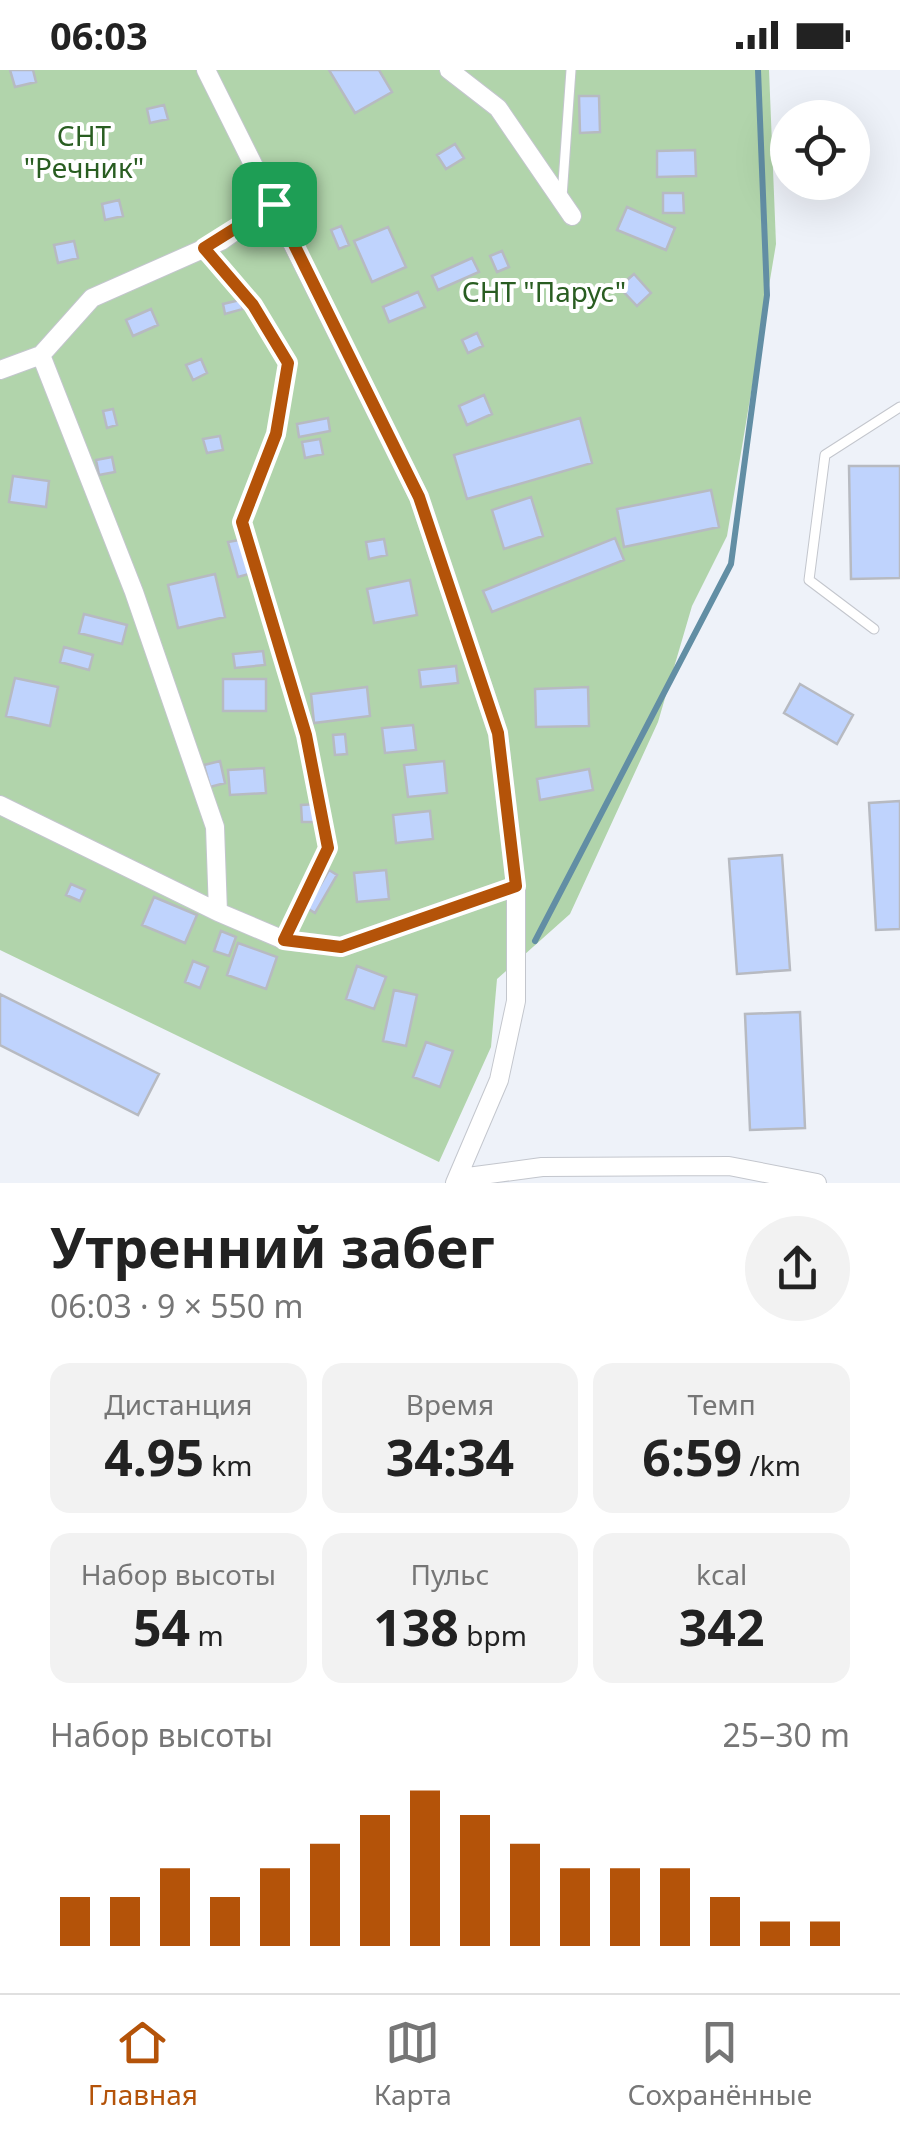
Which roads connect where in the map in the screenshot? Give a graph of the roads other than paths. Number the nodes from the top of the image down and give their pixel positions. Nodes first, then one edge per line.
1 (206, 70) edge
2 (449, 70) edge
3 (571, 70) edge
4 (274, 204) junction
5 (567, 208) joint
6 (204, 248) junction
7 (41, 355) junction
8 (0, 370) edge
9 (900, 407) edge
10 (874, 629) dead end
11 (0, 805) edge
12 (516, 886) junction
13 (218, 912) junction
14 (284, 940) junction
15 (458, 1180) edge
16 (817, 1183) edge

1 - 4 street
2 - 5 street
3 - 5 lane
4 - 6 street
4 - 12 street
6 - 7 street
6 - 14 lane
7 - 8 street
7 - 13 street
9 - 10 lane
11 - 13 street
12 - 14 street
12 - 15 street
13 - 14 street
15 - 16 street

